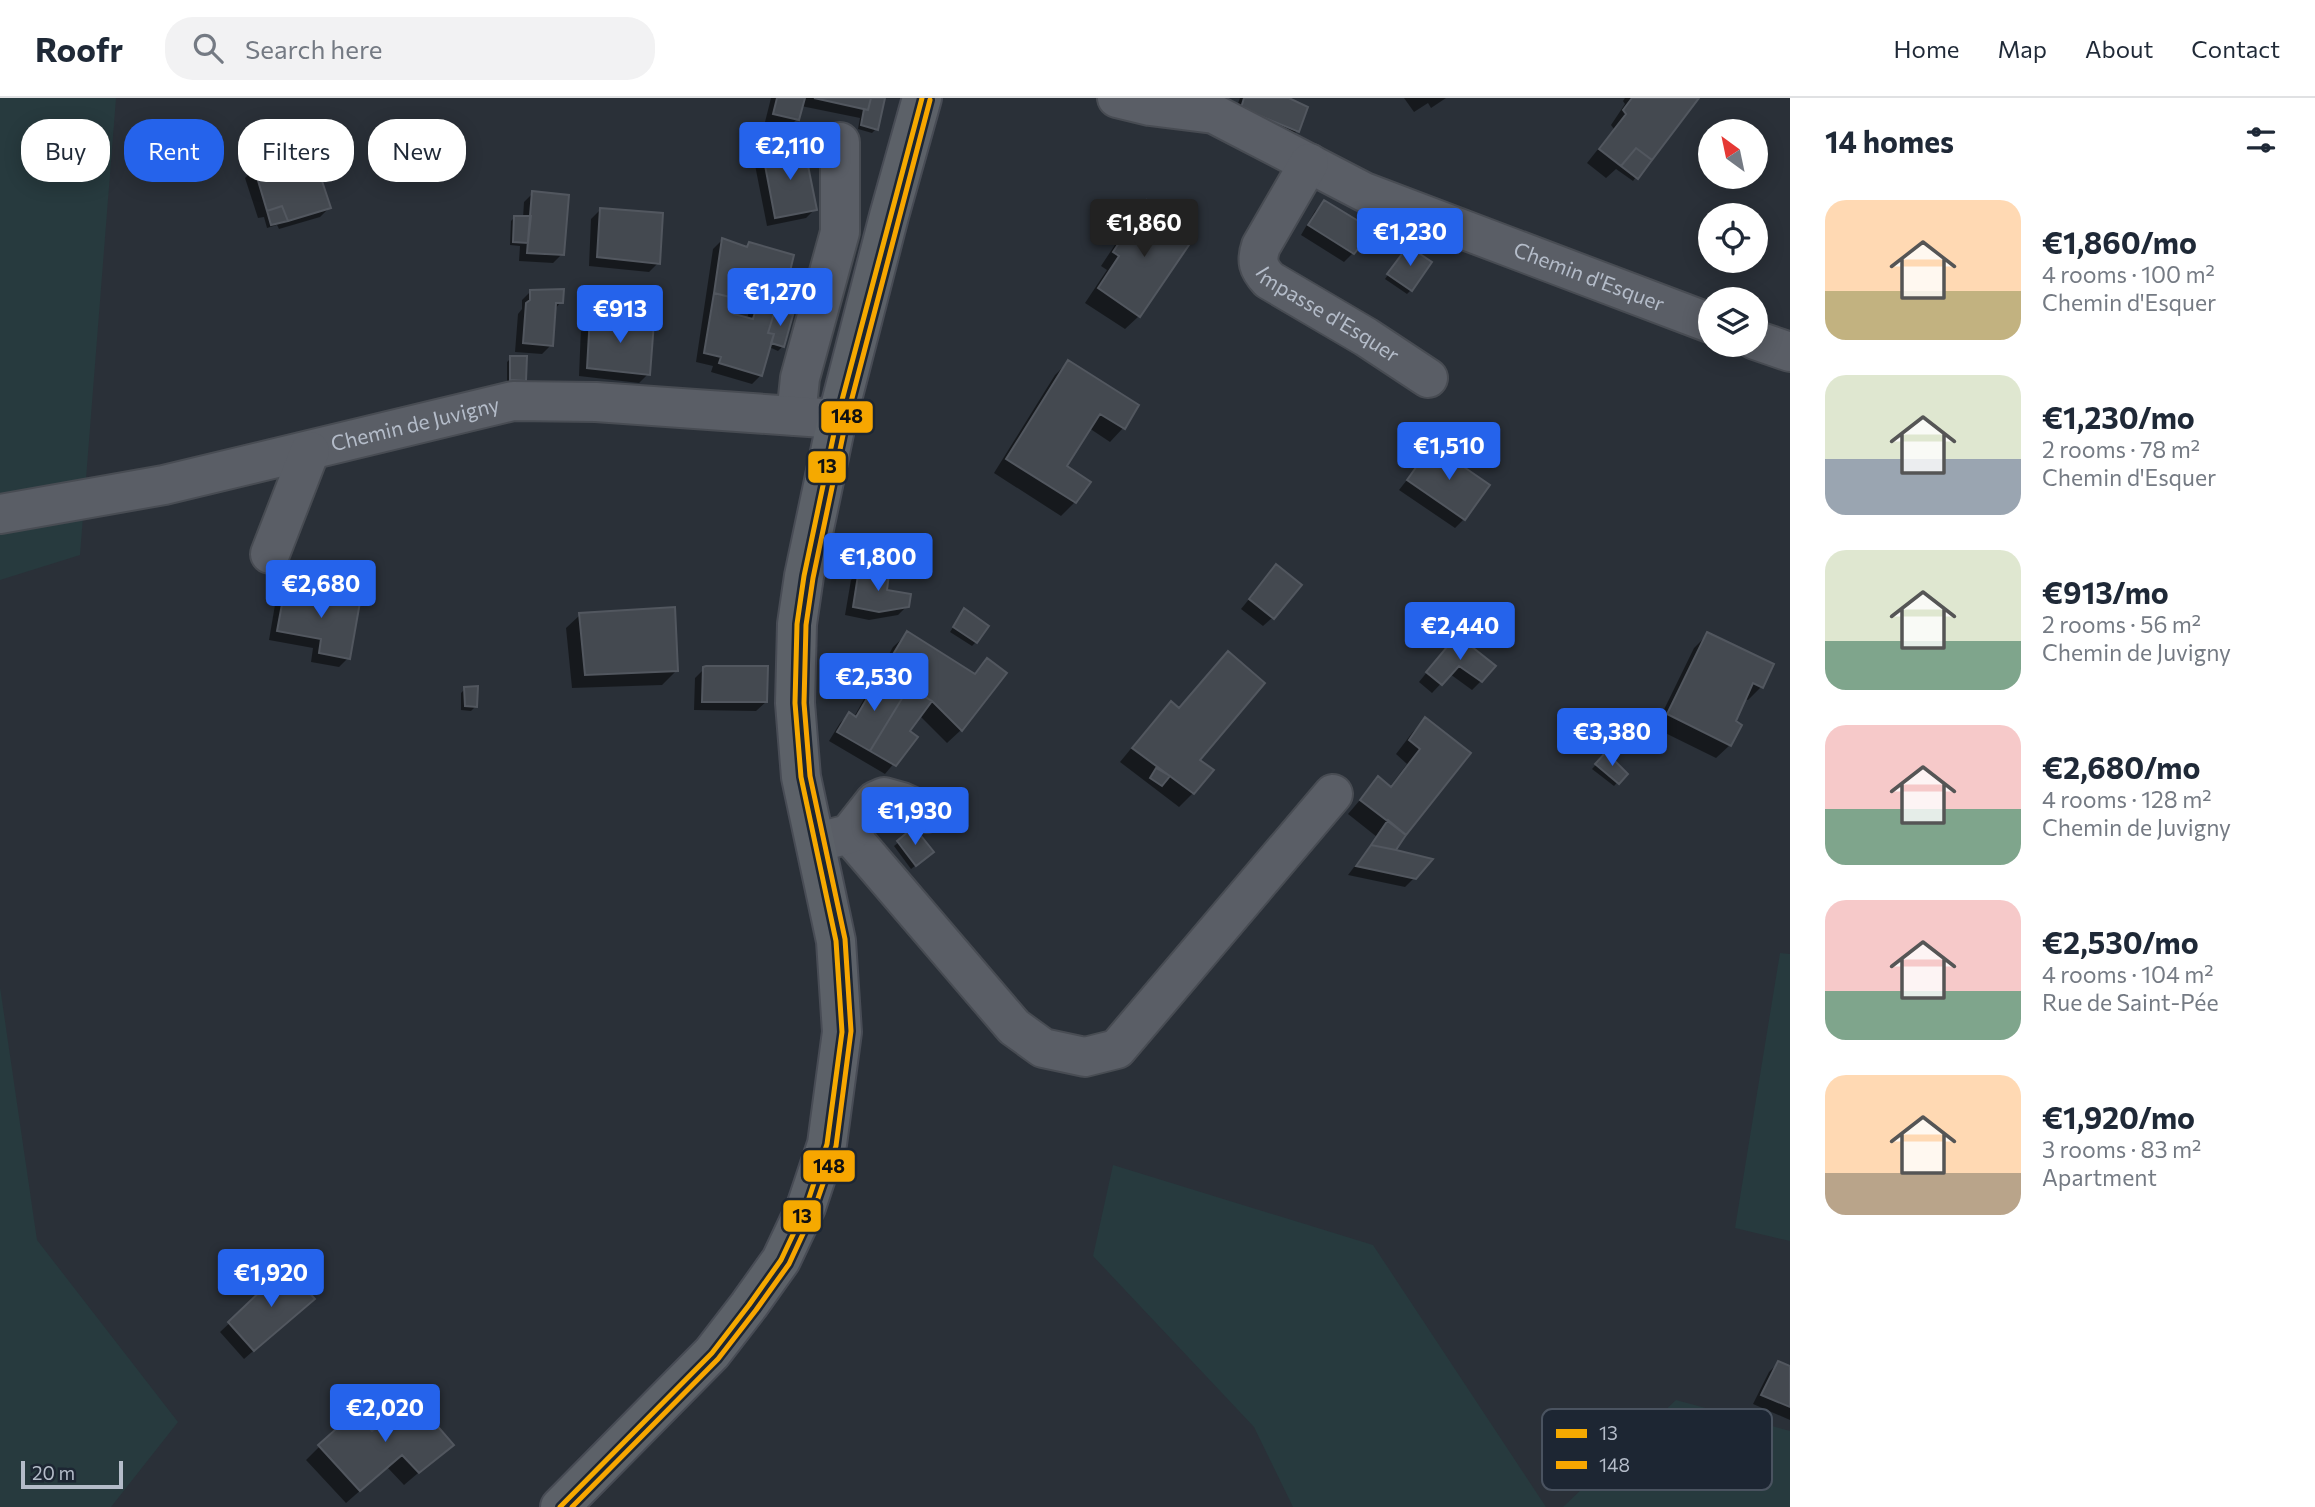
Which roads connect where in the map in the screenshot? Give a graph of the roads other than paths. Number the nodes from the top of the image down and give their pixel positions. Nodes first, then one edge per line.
1 (922, 98) edge
2 (1117, 98) edge
3 (840, 142) dead end
4 (1309, 163) junction
5 (1698, 318) edge
6 (1768, 344) edge
7 (1790, 352) edge
8 (1428, 378) dead end
9 (796, 416) junction
10 (837, 419) junction
11 (310, 451) junction
12 (0, 514) edge
13 (270, 554) dead end
14 (1333, 794) dead end
15 (926, 813) dead end
16 (832, 839) junction
17 (560, 1507) edge

1 - 10 main road
2 - 4 street, Chemin d'Esquer
3 - 9 street
4 - 5 street, Chemin d'Esquer
4 - 8 street, Impasse d'Esquer
6 - 7 street
9 - 10 street, Chemin de Juvigny
9 - 11 street, Chemin de Juvigny
10 - 16 main road
11 - 12 street, Chemin de Juvigny
11 - 13 street
14 - 16 street
15 - 16 street
16 - 17 main road

